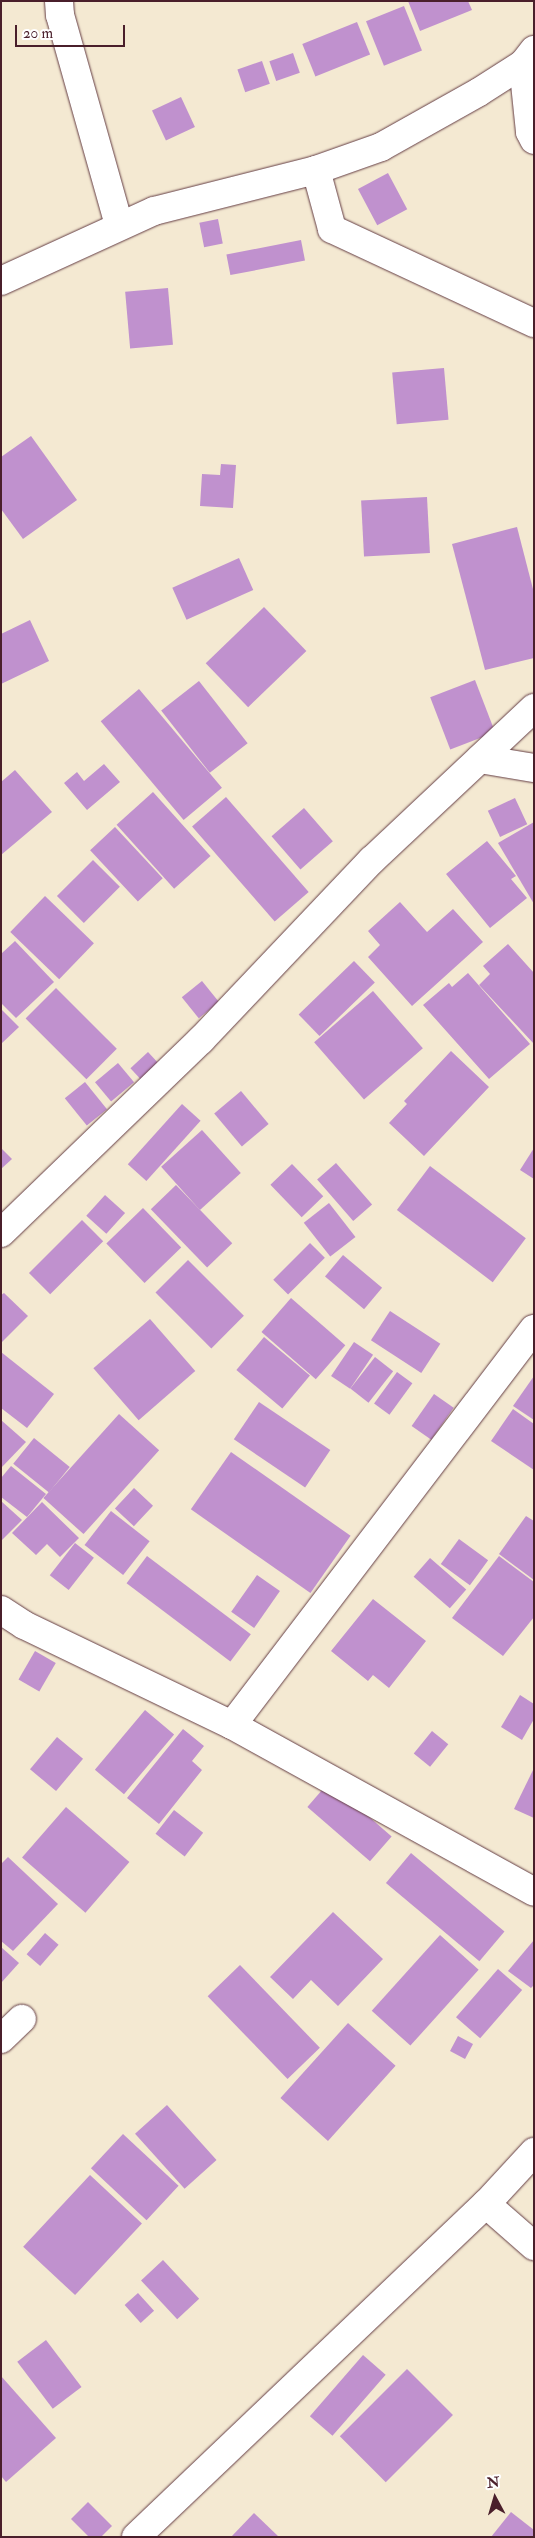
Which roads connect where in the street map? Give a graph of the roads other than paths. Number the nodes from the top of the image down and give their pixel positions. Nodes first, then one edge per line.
1 (60, 1) edge
2 (528, 57) edge
3 (534, 140) edge
4 (316, 170) junction
5 (119, 225) junction
6 (1, 281) edge
7 (534, 323) edge
8 (534, 708) edge
9 (480, 759) junction
10 (534, 768) edge
11 (1, 1233) edge
12 (534, 1330) edge
13 (1, 1610) edge
14 (232, 1725) junction
15 (534, 1892) edge
16 (22, 2019) dead end
17 (1, 2039) edge
18 (534, 2152) edge
19 (486, 2204) junction
20 (534, 2246) edge
21 (136, 2537) edge

1 - 5 street
2 - 3 street
2 - 4 street
4 - 5 street
4 - 7 street
5 - 6 street
8 - 9 street
9 - 10 street
9 - 11 street
12 - 14 street
13 - 14 street
14 - 15 street
16 - 17 street
18 - 19 street
19 - 20 street
19 - 21 street

